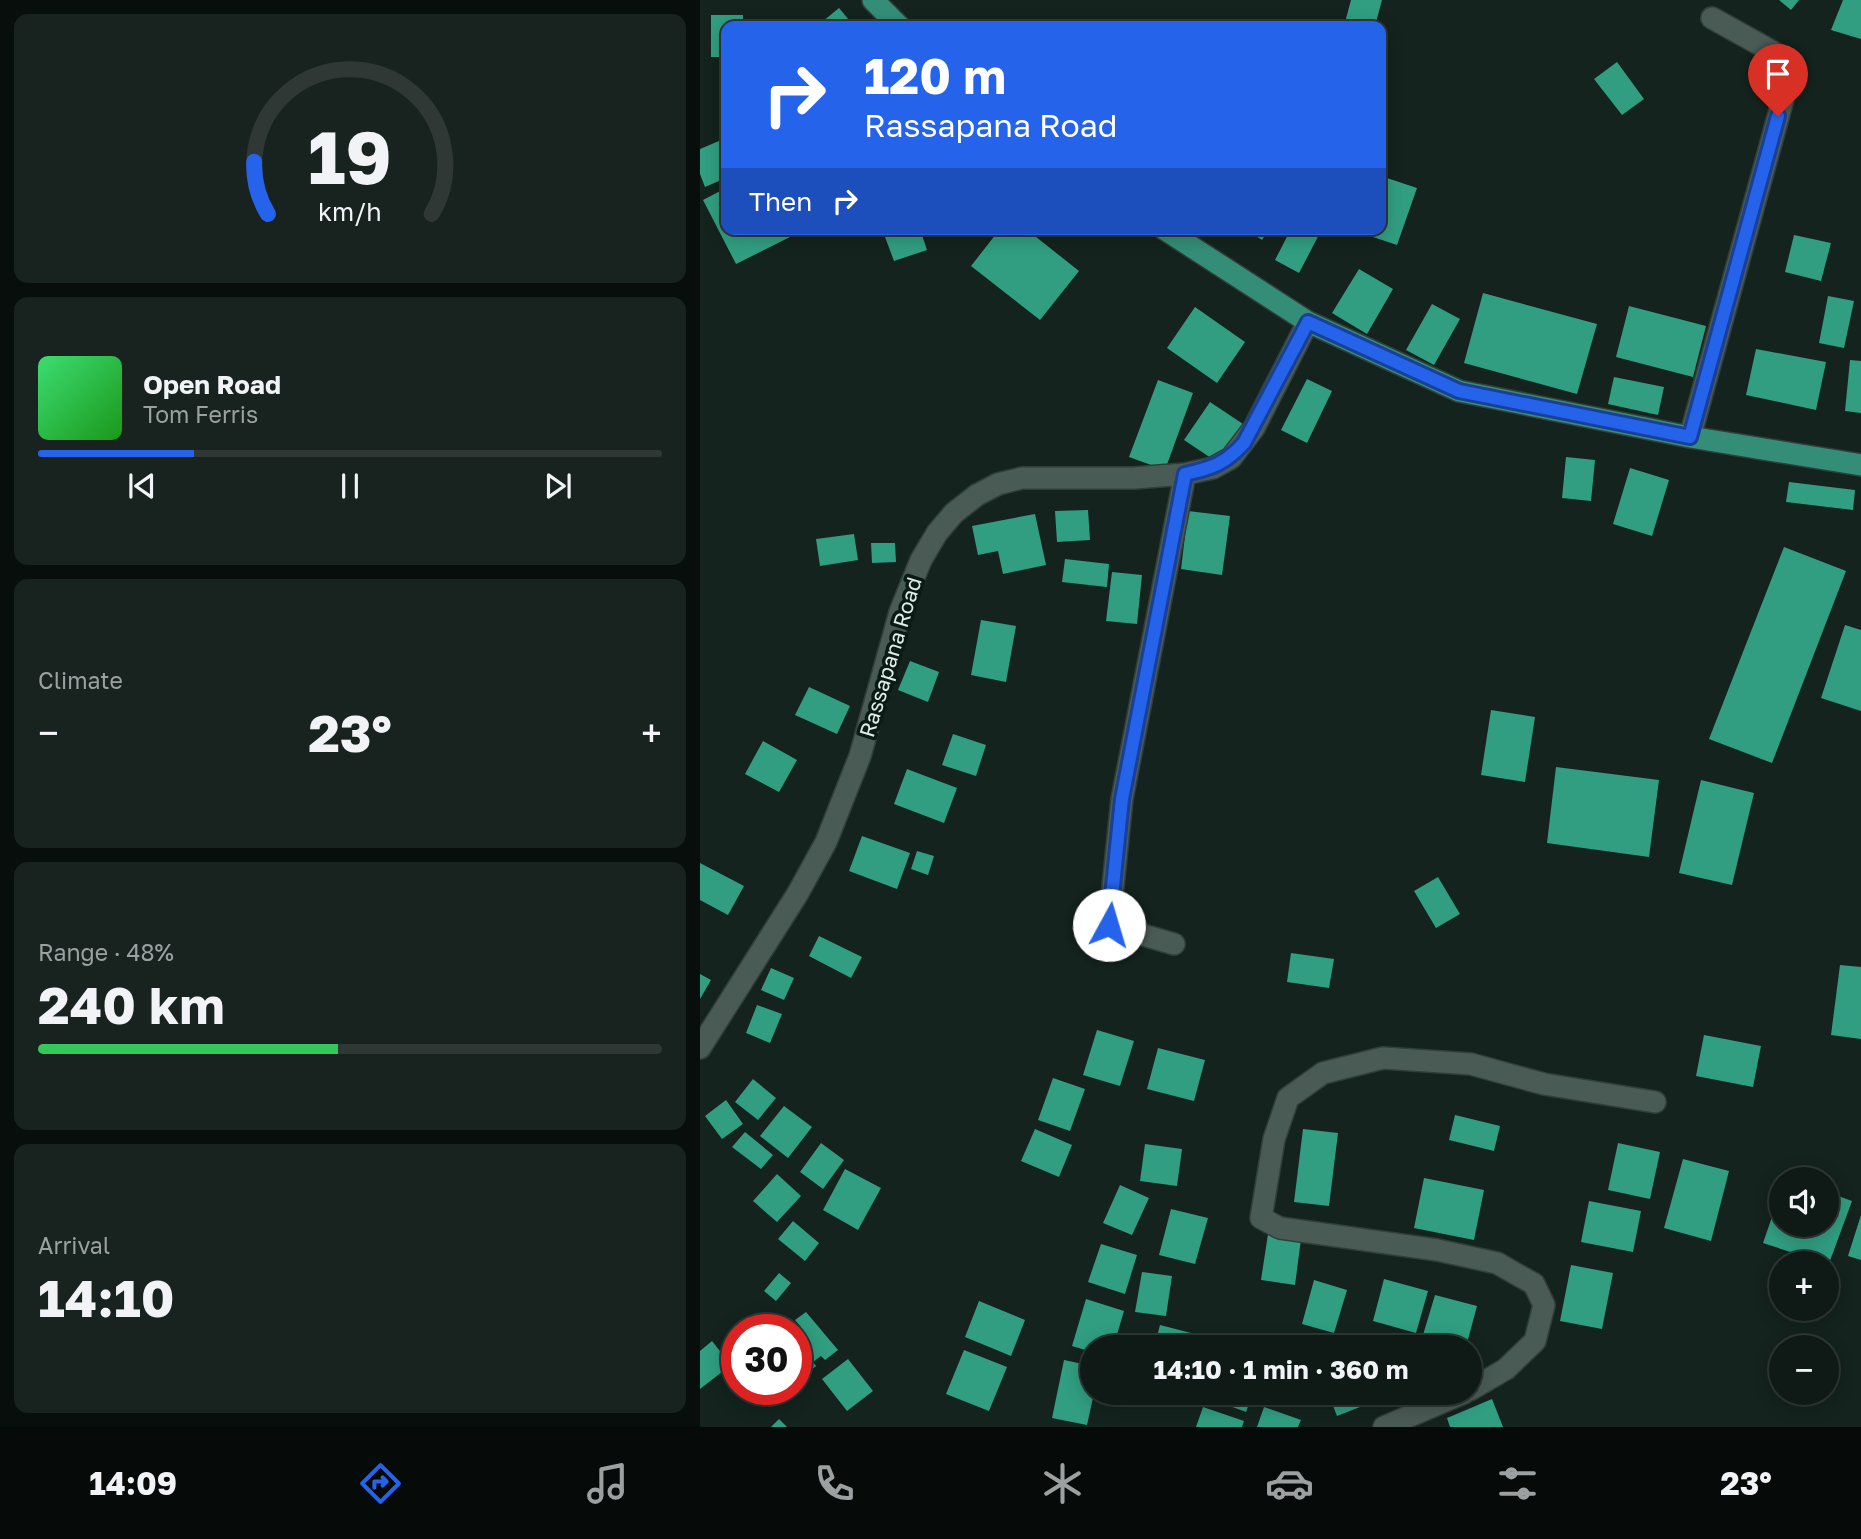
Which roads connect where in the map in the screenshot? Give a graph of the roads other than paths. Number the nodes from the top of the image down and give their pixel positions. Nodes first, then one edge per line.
1 (873, 0) edge
2 (1712, 18) dead end
3 (894, 21) edge
4 (1173, 235) edge
5 (1308, 322) junction
6 (1690, 437) junction
7 (1861, 466) edge
8 (1185, 474) junction
9 (1174, 944) dead end
10 (700, 1048) edge
11 (1655, 1102) dead end
12 (1482, 1383) edge
13 (1436, 1405) edge
14 (1384, 1427) edge

1 - 3 main road
2 - 6 street
4 - 5 main road
5 - 6 main road
5 - 8 street, Rassapana Road
6 - 7 main road
8 - 9 street
8 - 10 street, Rassapana Road
11 - 12 street
13 - 14 street

